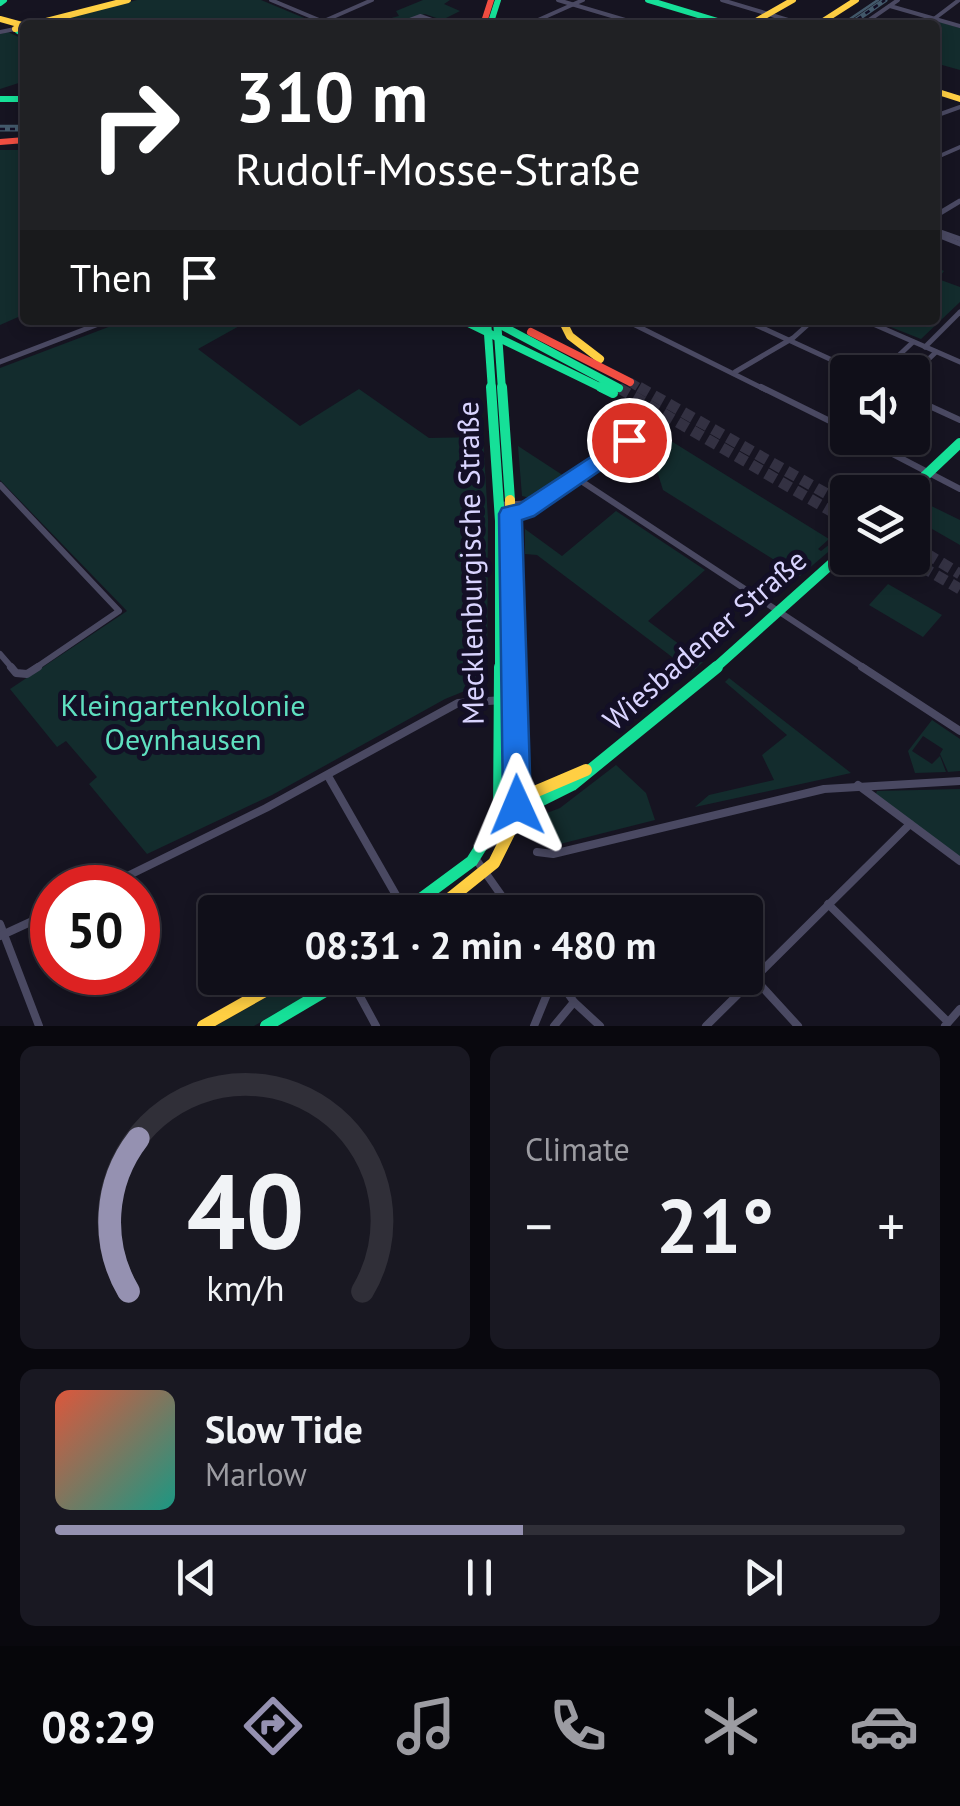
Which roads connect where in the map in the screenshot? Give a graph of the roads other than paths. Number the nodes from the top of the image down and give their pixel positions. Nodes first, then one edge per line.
1 (128, 0) edge
2 (271, 0) edge
3 (372, 0) edge
4 (558, 0) edge
5 (583, 0) edge
6 (648, 0) edge
7 (722, 0) edge
8 (793, 0) edge
9 (856, 0) edge
10 (865, 0) edge
11 (898, 0) edge
12 (960, 0) edge
13 (576, 3) junction
14 (890, 6) junction
15 (935, 18) junction
16 (49, 20) edge
17 (318, 20) edge
18 (327, 20) edge
19 (538, 20) edge
20 (627, 20) edge
21 (710, 20) edge
22 (756, 20) edge
23 (760, 20) edge
24 (825, 20) edge
25 (835, 20) edge
26 (869, 20) edge
27 (932, 20) edge
28 (960, 26) edge
29 (960, 146) edge
30 (948, 152) junction
31 (940, 156) edge
32 (960, 157) edge
33 (960, 312) edge
34 (97, 325) edge
35 (473, 325) edge
36 (493, 325) edge
37 (510, 325) edge
38 (565, 325) edge
39 (635, 325) edge
40 (756, 325) edge
41 (806, 325) edge
42 (875, 325) edge
43 (495, 335) junction
44 (787, 340) junction
45 (914, 342) junction
46 (924, 347) junction
47 (524, 352) junction
48 (936, 352) junction
49 (900, 355) edge
50 (500, 356) junction
51 (930, 358) edge
52 (830, 359) edge
53 (0, 362) edge
54 (960, 362) edge
55 (734, 373) junction
56 (624, 386) junction
57 (930, 406) edge
58 (960, 420) edge
59 (830, 421) edge
60 (640, 430) dead end
61 (960, 444) edge
62 (894, 455) edge
63 (928, 473) junction
64 (575, 477) junction
65 (0, 485) edge
66 (960, 489) edge
67 (504, 510) junction
68 (830, 566) edge
69 (780, 612) junction
70 (0, 654) edge
71 (501, 700) junction
72 (514, 700) junction
73 (960, 732) edge
74 (328, 776) junction
75 (960, 781) edge
76 (857, 784) junction
77 (500, 805) junction
78 (517, 805) junction
79 (910, 824) junction
80 (537, 852) dead end
81 (475, 858) junction
82 (960, 861) edge
83 (149, 865) edge
84 (486, 872) junction
85 (395, 895) edge
86 (427, 895) edge
87 (456, 895) edge
88 (502, 895) edge
89 (828, 904) junction
90 (30, 921) edge
91 (2, 932) edge
92 (763, 969) edge
93 (763, 988) edge
94 (258, 995) edge
95 (319, 995) edge
96 (358, 995) edge
97 (547, 995) edge
98 (569, 995) edge
99 (737, 995) edge
100 (574, 1002) junction
101 (960, 1010) edge
102 (946, 1024) edge
103 (39, 1026) edge
104 (203, 1026) edge
105 (266, 1026) edge
106 (376, 1026) edge
107 (534, 1026) edge
108 (554, 1026) edge
109 (600, 1026) edge
110 (706, 1026) edge
111 (798, 1026) edge

1 - 16 main road
2 - 17 street
3 - 18 street
4 - 13 street
5 - 13 street
6 - 21 main road
7 - 22 street
8 - 23 main road
9 - 24 main road
10 - 25 main road
11 - 14 street
12 - 15 street
13 - 19 street
13 - 20 street
14 - 15 street
14 - 26 street
15 - 27 street
15 - 28 street
29 - 30 street
30 - 31 street
30 - 32 street
33 - 46 street
34 - 53 street
35 - 43 main road
36 - 43 main road, Mecklenburgische Straße
37 - 56 main road
38 - 56 main road
39 - 55 street
40 - 44 street
41 - 44 street
42 - 45 street
43 - 47 main road
43 - 50 main road, Mecklenburgische Straße
43 - 67 main road, Mecklenburgische Straße
44 - 52 street
44 - 55 street
45 - 46 street
45 - 49 street
46 - 48 street
47 - 50 main road
47 - 56 main road
48 - 51 street
48 - 54 street
50 - 67 main road, Mecklenburgische Straße
55 - 59 street
57 - 58 street
60 - 64 street
61 - 63 main road
62 - 63 street
63 - 66 street
64 - 67 street
64 - 69 street
65 - 70 street
67 - 71 main road, Mecklenburgische Straße
67 - 72 main road, Mecklenburgische Straße
68 - 69 main road, Wiesbadener Straße
69 - 73 street
69 - 78 main road, Wiesbadener Straße
71 - 72 street
71 - 74 street
71 - 77 main road, Mecklenburgische Straße
72 - 78 main road, Mecklenburgische Straße
74 - 83 street
74 - 85 street
75 - 76 street
76 - 79 street
76 - 80 street
77 - 78 main road, Wiesbadener Straße
77 - 81 main road
78 - 84 main road, Mecklenburgische Straße
79 - 82 street
79 - 89 street
81 - 84 street
81 - 86 main road
84 - 87 main road
84 - 88 street
89 - 92 street
89 - 102 street
90 - 91 street
91 - 103 street
93 - 111 street
94 - 104 main road
95 - 105 main road
96 - 106 street
97 - 107 street
98 - 100 street
99 - 110 street
100 - 108 street
100 - 109 street
101 - 102 street

